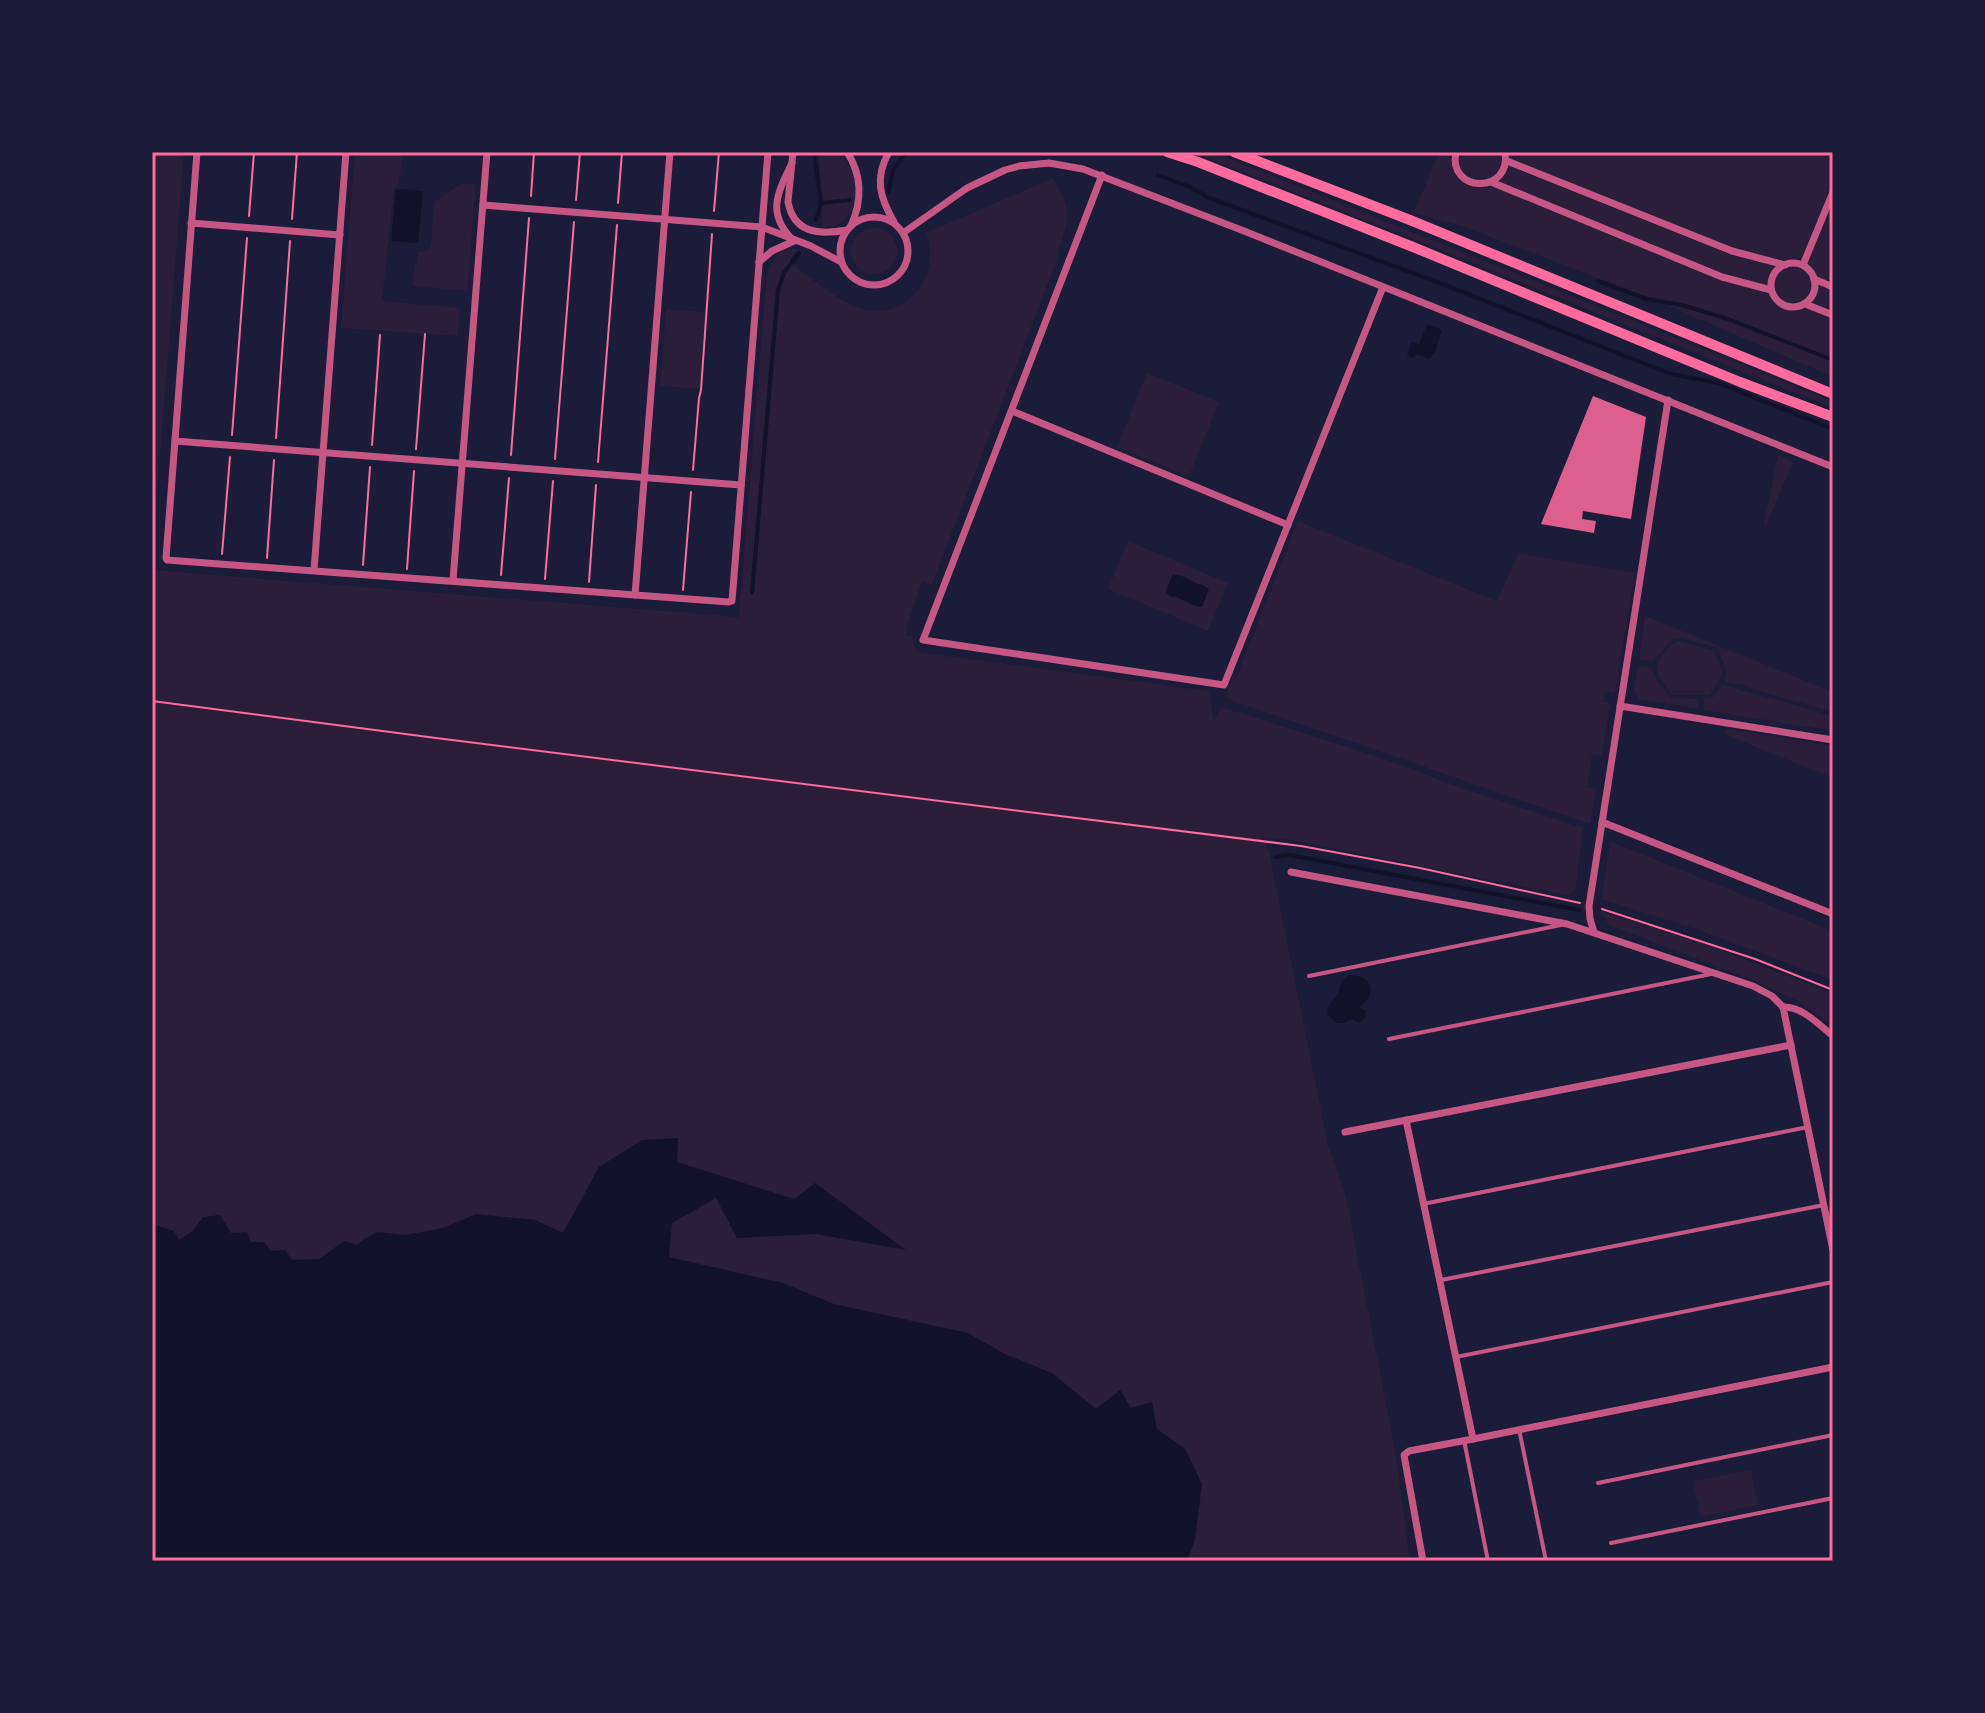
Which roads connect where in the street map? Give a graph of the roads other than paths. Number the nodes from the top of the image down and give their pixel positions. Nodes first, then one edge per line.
1 (197, 152) edge
2 (346, 152) edge
3 (487, 152) edge
4 (670, 152) edge
5 (768, 152) edge
6 (793, 152) edge
7 (847, 152) edge
8 (889, 152) edge
9 (1167, 152) edge
10 (1234, 152) edge
11 (1456, 152) edge
12 (1505, 152) edge
13 (1507, 161) junction
14 (792, 163) junction
15 (1102, 175) junction
16 (1491, 182) junction
17 (1833, 192) edge
18 (483, 205) junction
19 (664, 220) junction
20 (191, 223) junction
21 (895, 224) junction
22 (762, 227) junction
23 (849, 228) junction
24 (903, 233) junction
25 (340, 235) junction
26 (794, 241) junction
27 (759, 262) junction
28 (841, 262) junction
29 (1785, 265) junction
30 (1803, 265) junction
31 (1814, 279) junction
32 (1383, 287) junction
33 (1833, 287) edge
34 (1771, 290) junction
35 (1805, 304) junction
36 (1833, 315) edge
37 (1833, 394) edge
38 (1668, 400) junction
39 (1012, 411) junction
40 (1833, 417) edge
41 (175, 441) junction
42 (323, 453) junction
43 (462, 463) junction
44 (1833, 467) edge
45 (644, 477) junction
46 (741, 485) junction
47 (1288, 525) junction
48 (314, 570) junction
49 (453, 580) junction
50 (635, 595) junction
51 (1620, 706) junction
52 (1833, 740) edge
53 (1602, 822) junction
54 (1291, 872) dead end
55 (1833, 914) edge
56 (1567, 924) junction
57 (1594, 932) junction
58 (1713, 973) junction
59 (1309, 976) dead end
60 (1783, 1007) junction
61 (1833, 1036) edge
62 (1389, 1039) dead end
63 (1791, 1045) junction
64 (1406, 1120) junction
65 (1808, 1127) junction
66 (1345, 1132) dead end
67 (1423, 1204) junction
68 (1824, 1205) junction
69 (1833, 1250) edge
70 (1439, 1281) junction
71 (1833, 1282) edge
72 (1456, 1357) junction
73 (1833, 1367) edge
74 (1519, 1429) junction
75 (1833, 1435) edge
76 (1468, 1440) junction
77 (1598, 1483) dead end
78 (1833, 1498) edge
79 (1611, 1543) dead end
80 (1423, 1561) edge
81 (1488, 1561) edge
82 (1546, 1561) edge

1 - 20 street
2 - 25 street
3 - 18 street
4 - 19 street
5 - 22 street
6 - 14 street
7 - 23 street
8 - 21 street
9 - 40 main road
10 - 37 main road
11 - 16 street
12 - 13 street
13 - 16 street
13 - 29 street
14 - 23 street
14 - 26 street
15 - 24 street
15 - 32 street
15 - 39 street
16 - 34 street
17 - 30 street
18 - 19 street
18 - 43 street
19 - 22 street
19 - 45 street
20 - 25 street
20 - 41 street
21 - 23 street
21 - 24 street
22 - 26 street
22 - 27 street
23 - 28 street
24 - 28 street
25 - 42 street
26 - 27 street
26 - 28 street
27 - 46 street
29 - 30 street
29 - 34 street
30 - 31 street
31 - 33 street
31 - 35 street
32 - 38 street
32 - 47 street
34 - 35 street
35 - 36 street
38 - 44 street
38 - 51 street
39 - 47 street
39 - 47 street
41 - 42 street
41 - 48 street
42 - 43 street
42 - 48 street
43 - 45 street
43 - 49 street
45 - 46 street
45 - 50 street
46 - 50 street
48 - 49 street
49 - 50 street
51 - 52 street
51 - 53 street
53 - 55 street
53 - 57 street
54 - 56 street
56 - 57 street
56 - 59 lane
57 - 58 street
58 - 60 street
58 - 62 lane
60 - 61 street
60 - 63 street
63 - 64 street
63 - 65 street
64 - 66 street
64 - 67 street
65 - 67 lane
65 - 68 street
67 - 70 street
68 - 69 street
68 - 70 lane
70 - 72 street
71 - 72 lane
72 - 76 street
73 - 74 street
74 - 76 street
74 - 82 lane
75 - 77 lane
76 - 80 street
76 - 81 lane
78 - 79 lane

